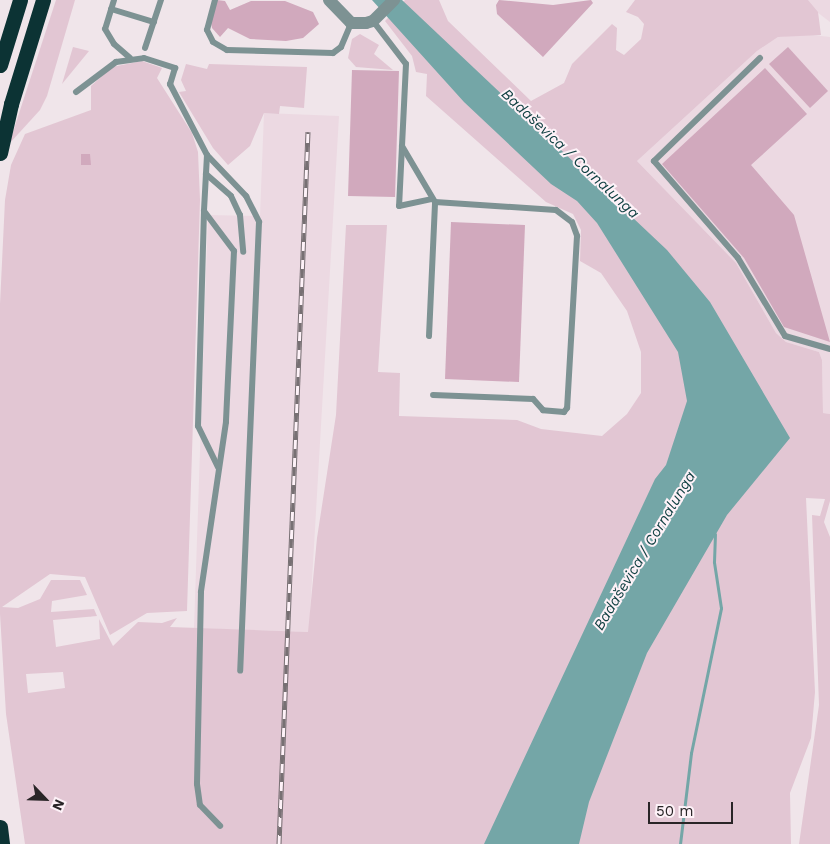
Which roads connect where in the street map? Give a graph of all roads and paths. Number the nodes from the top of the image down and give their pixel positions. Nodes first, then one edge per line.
1 (20, 0) edge
2 (43, 0) edge
3 (114, 0) edge
4 (161, 0) edge
5 (215, 0) edge
6 (329, 0) edge
7 (394, 0) edge
8 (111, 9) junction
9 (374, 21) junction
10 (154, 22) junction
11 (352, 23) junction
12 (145, 48) dead end
13 (130, 58) junction
14 (760, 58) dead end
15 (0, 65) edge
16 (76, 92) dead end
17 (402, 146) junction
18 (0, 153) edge
19 (207, 155) junction
20 (206, 174) junction
21 (433, 201) junction
22 (204, 211) junction
23 (243, 252) dead end
24 (429, 336) dead end
25 (830, 349) edge
26 (433, 395) dead end
27 (218, 468) junction
28 (240, 670) dead end
29 (220, 826) dead end
30 (0, 827) edge
31 (2, 844) edge

1 - 15 highway
2 - 18 highway
3 - 8 lane
4 - 10 lane
5 - 11 lane
6 - 11 street
7 - 9 street
8 - 10 lane
8 - 13 lane
9 - 11 street
9 - 17 lane
10 - 12 lane
13 - 16 lane
13 - 19 lane
14 - 25 lane
17 - 21 lane
17 - 21 lane
19 - 20 lane
19 - 28 lane
20 - 22 lane
20 - 23 lane
21 - 24 lane
21 - 26 lane
22 - 27 lane
22 - 27 lane
27 - 29 lane
30 - 31 highway

